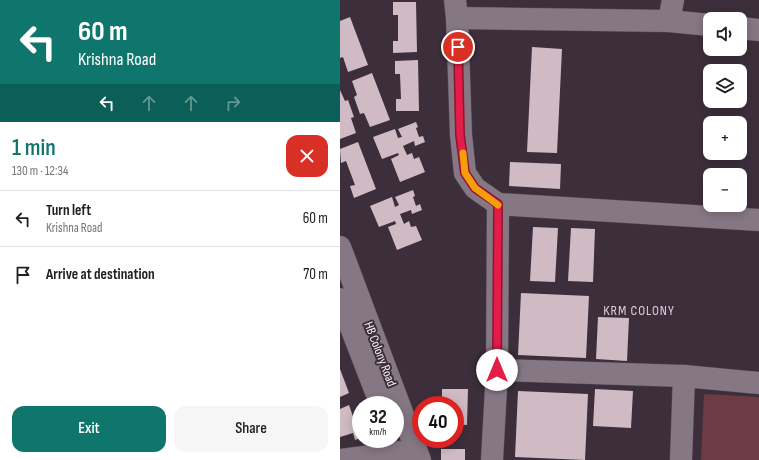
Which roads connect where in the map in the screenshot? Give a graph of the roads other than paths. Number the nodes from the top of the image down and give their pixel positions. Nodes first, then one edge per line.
1 (456, 9) edge
2 (671, 10) edge
3 (703, 22) edge
4 (747, 29) edge
5 (759, 30) edge
6 (498, 204) junction
7 (759, 220) edge
8 (340, 247) edge
9 (340, 299) edge
10 (497, 370) junction
11 (684, 376) junction
12 (759, 384) edge
13 (378, 396) edge
14 (406, 452) edge
15 (340, 460) edge
16 (492, 460) edge
17 (681, 460) edge

1 - 2 street
1 - 6 street
2 - 3 street
4 - 5 street
6 - 7 street
6 - 10 street
8 - 14 street, HB Colony Road
9 - 13 street
10 - 11 street
10 - 16 street
11 - 12 street
11 - 17 street
14 - 15 street

